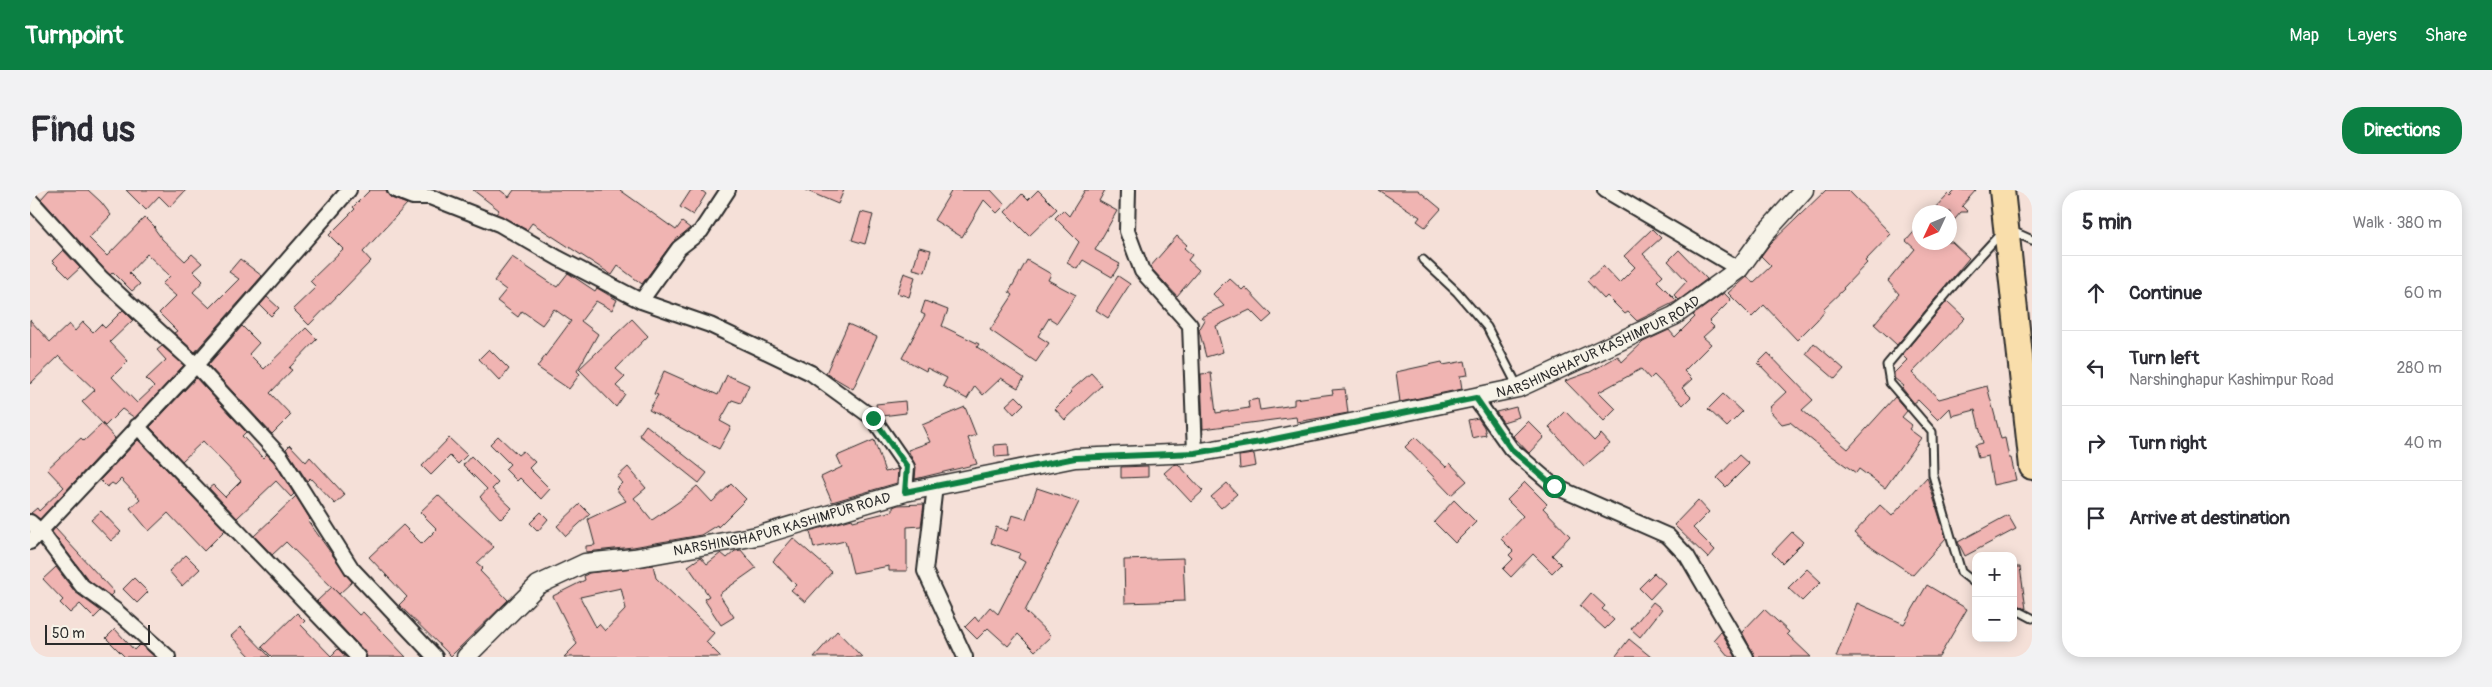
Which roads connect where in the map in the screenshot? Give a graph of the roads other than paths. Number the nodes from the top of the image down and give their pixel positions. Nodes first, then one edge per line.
1 (349, 190) edge
2 (395, 190) edge
3 (728, 190) edge
4 (1128, 190) edge
5 (1605, 190) edge
6 (1804, 190) edge
7 (2002, 190) edge
8 (30, 200) edge
9 (2006, 228) junction
10 (2032, 240) edge
11 (1423, 260) dead end
12 (1739, 269) junction
13 (641, 300) junction
14 (196, 365) junction
15 (1518, 388) junction
16 (1476, 398) junction
17 (137, 426) junction
18 (1195, 453) junction
19 (2032, 467) edge
20 (935, 486) junction
21 (905, 492) junction
22 (30, 522) edge
23 (41, 532) junction
24 (30, 542) edge
25 (1972, 581) edge
26 (2017, 610) edge
27 (2032, 618) edge
28 (168, 657) edge
29 (358, 657) edge
30 (435, 657) edge
31 (466, 657) edge
32 (965, 657) edge
33 (1746, 657) edge

1 - 14 street
2 - 13 street
3 - 13 street
4 - 18 street
5 - 12 street
6 - 12 street, NARSHINGHAPUR KASHIMPUR ROAD
7 - 9 highway
8 - 14 street
9 - 10 lane
9 - 19 highway
9 - 25 lane
11 - 15 lane
12 - 15 street, NARSHINGHAPUR KASHIMPUR ROAD
13 - 21 street
14 - 17 street
14 - 30 street
15 - 16 street, NARSHINGHAPUR KASHIMPUR ROAD
16 - 18 street, NARSHINGHAPUR KASHIMPUR ROAD
16 - 33 street
17 - 23 street
17 - 29 street
18 - 20 street, NARSHINGHAPUR KASHIMPUR ROAD
20 - 21 street, NARSHINGHAPUR KASHIMPUR ROAD
20 - 32 street
21 - 31 street, NARSHINGHAPUR KASHIMPUR ROAD
22 - 23 street
23 - 24 street
23 - 28 street
26 - 27 lane

